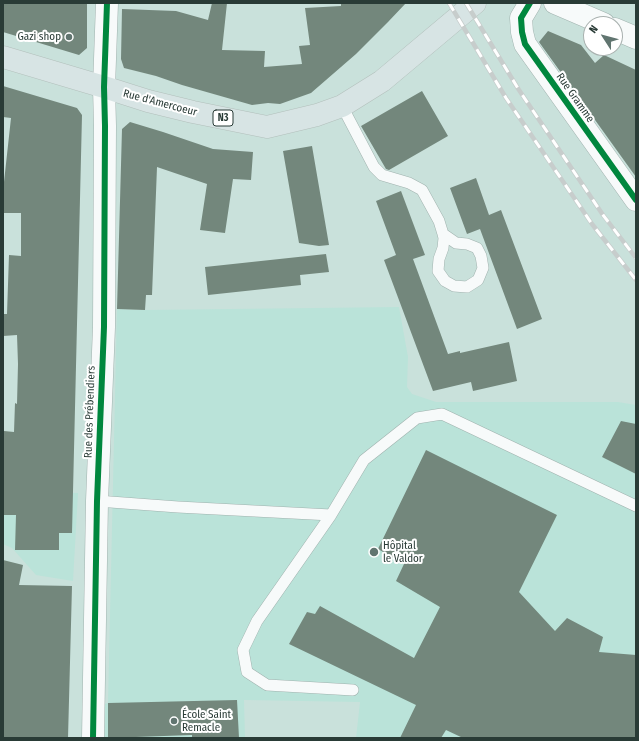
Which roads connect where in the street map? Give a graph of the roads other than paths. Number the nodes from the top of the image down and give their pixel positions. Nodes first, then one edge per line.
1 (107, 3) edge
2 (475, 3) edge
3 (530, 3) edge
4 (555, 3) edge
5 (585, 16) edge
6 (623, 32) edge
7 (636, 38) edge
8 (3, 58) edge
9 (104, 86) junction
10 (342, 106) junction
11 (636, 200) edge
12 (443, 234) junction
13 (96, 501) junction
14 (636, 506) edge
15 (331, 515) junction
16 (353, 690) dead end
17 (93, 738) edge

1 - 9 street, Rue des Prébendiers
2 - 10 main road, Rue d'Amercoeur / N3
3 - 11 street, Rue Gramme
4 - 5 street
6 - 7 street
8 - 9 main road, Rue d'Amercoeur / N3
9 - 10 main road, Rue d'Amercoeur / N3
9 - 13 street, Rue des Prébendiers
10 - 12 lane
12 - 12 lane
13 - 15 lane
13 - 17 street, Rue des Prébendiers
14 - 15 lane
15 - 16 lane

